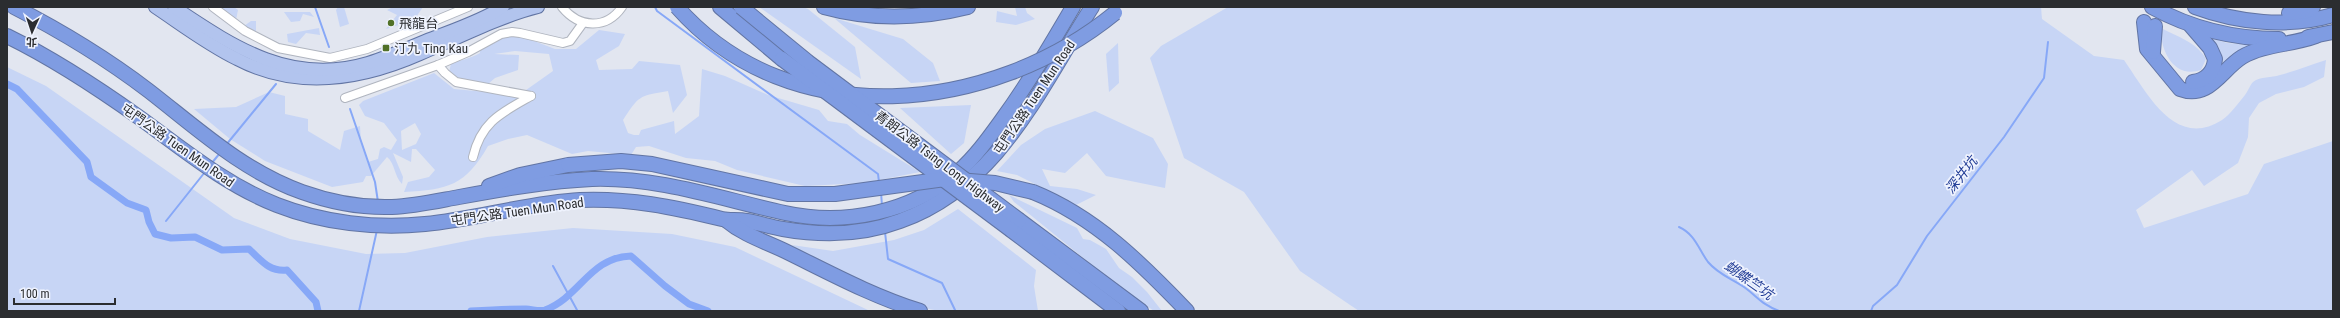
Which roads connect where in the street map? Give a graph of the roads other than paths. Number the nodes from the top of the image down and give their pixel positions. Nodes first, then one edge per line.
1 (14, 7) edge
2 (155, 7) edge
3 (174, 7) edge
4 (213, 7) edge
5 (468, 7) edge
6 (503, 7) edge
7 (538, 7) edge
8 (544, 7) edge
9 (549, 7) edge
10 (562, 7) edge
11 (622, 7) edge
12 (677, 7) edge
13 (720, 7) edge
14 (741, 7) edge
15 (824, 7) edge
16 (968, 7) edge
17 (1073, 7) edge
18 (1092, 7) edge
19 (2152, 7) edge
20 (2195, 7) edge
21 (2223, 7) edge
22 (2313, 7) edge
23 (1119, 10) edge
24 (2333, 15) edge
25 (583, 23) junction
26 (2150, 24) dead end
27 (2191, 26) junction
28 (2333, 32) edge
29 (7, 36) edge
30 (2316, 36) junction
31 (438, 65) junction
32 (2171, 78) junction
33 (345, 98) dead end
34 (473, 157) dead end
35 (498, 187) junction
36 (726, 220) junction
37 (1015, 225) junction
38 (920, 311) edge
39 (1118, 311) edge
40 (1141, 311) edge
41 (1187, 311) edge

1 - 35 highway, 屯門公路 Tuen Mun Road
2 - 7 main road
3 - 6 main road
4 - 5 street
8 - 9 main road
10 - 25 street
11 - 25 street
12 - 23 highway, bridge
13 - 37 highway, 青朗公路 Tsing Long Highway, bridge
14 - 37 highway, 青朗公路 Tsing Long Highway, bridge
15 - 16 highway
17 - 35 highway, 屯門公路 Tuen Mun Road, bridge
18 - 36 highway, 屯門公路 Tuen Mun Road
19 - 27 highway
20 - 24 highway
21 - 22 highway
25 - 31 street
26 - 32 highway
27 - 30 highway
27 - 32 highway
28 - 30 highway
29 - 36 highway, 屯門公路 Tuen Mun Road
30 - 32 highway
31 - 33 street
31 - 34 street
35 - 41 highway, bridge
36 - 38 highway
37 - 39 highway, 青朗公路 Tsing Long Highway
37 - 40 highway, 青朗公路 Tsing Long Highway

